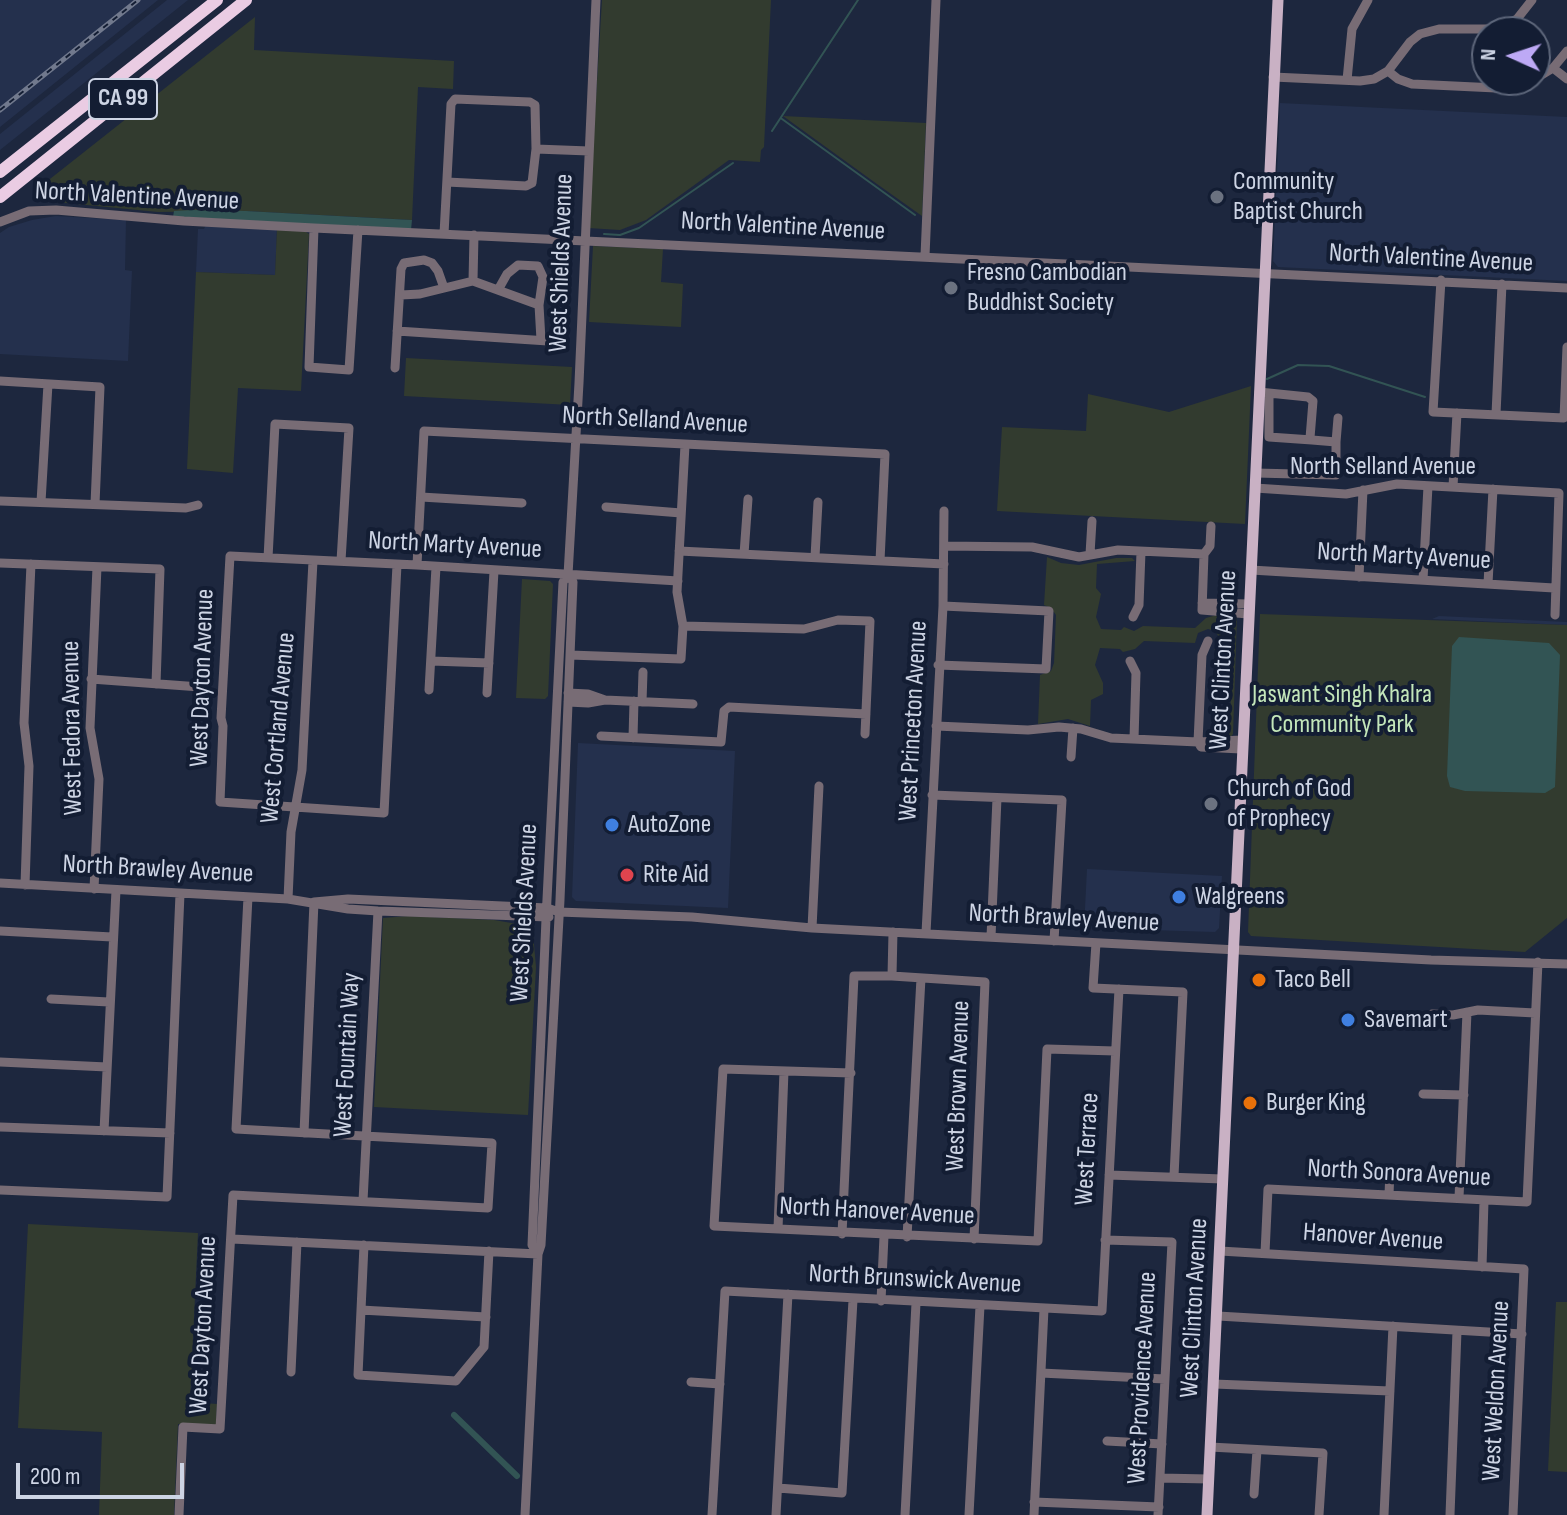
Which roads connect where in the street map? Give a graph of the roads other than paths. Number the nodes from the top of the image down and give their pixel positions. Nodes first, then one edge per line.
1 (217, 0) edge
2 (246, 0) edge
3 (596, 0) edge
4 (936, 0) edge
5 (1278, 0) edge
6 (1368, 0) edge
7 (1532, 0) edge
8 (1567, 51) edge
9 (1553, 68) joint
10 (1388, 71) junction
11 (1273, 77) junction
12 (1567, 79) edge
13 (1347, 80) junction
14 (1471, 87) edge
15 (536, 149) junction
16 (589, 151) junction
17 (0, 172) edge
18 (447, 182) junction
19 (0, 197) edge
20 (0, 222) edge
21 (314, 228) junction
22 (358, 230) junction
23 (444, 234) junction
24 (474, 235) junction
25 (585, 241) junction
26 (925, 256) junction
27 (1264, 273) junction
28 (1441, 280) junction
29 (473, 281) junction
30 (1502, 284) junction
31 (444, 288) junction
32 (1567, 288) edge
33 (498, 290) junction
34 (401, 295) junction
35 (539, 305) junction
36 (397, 331) junction
37 (541, 340) junction
38 (563, 342) dead end
39 (1567, 347) edge
40 (395, 368) dead end
41 (0, 381) edge
42 (48, 384) junction
43 (1264, 392) junction
44 (1457, 413) junction
45 (1496, 414) junction
46 (1338, 418) dead end
47 (576, 439) junction
48 (1312, 440) junction
49 (1336, 442) junction
50 (685, 445) junction
51 (1256, 473) junction
52 (1428, 486) junction
53 (1453, 487) junction
54 (1255, 488) junction
55 (1493, 489) junction
56 (1363, 490) junction
57 (421, 497) junction
58 (748, 499) dead end
59 (0, 501) edge
60 (41, 502) junction
61 (818, 502) dead end
62 (522, 503) dead end
63 (95, 504) junction
64 (198, 505) dead end
65 (606, 507) dead end
66 (944, 511) dead end
67 (681, 513) junction
68 (1092, 521) dead end
69 (1211, 526) dead end
70 (944, 546) junction
71 (679, 551) junction
72 (1141, 552) junction
73 (744, 554) junction
74 (1090, 554) junction
75 (1204, 554) junction
76 (230, 556) joint
77 (815, 557) junction
78 (268, 558) junction
79 (313, 561) junction
80 (341, 561) junction
81 (880, 561) junction
82 (0, 563) edge
83 (31, 564) junction
84 (944, 564) junction
85 (397, 565) junction
86 (417, 565) junction
87 (97, 567) junction
88 (436, 567) junction
89 (1251, 570) junction
90 (494, 571) junction
91 (568, 575) junction
92 (1359, 577) junction
93 (1423, 580) junction
94 (678, 581) junction
95 (1488, 584) junction
96 (1554, 588) junction
97 (943, 606) junction
98 (1249, 609) junction
99 (1555, 615) dead end
100 (1133, 617) dead end
101 (683, 626) junction
102 (1208, 641) dead end
103 (570, 655) junction
104 (431, 661) junction
105 (1130, 661) dead end
106 (489, 663) junction
107 (938, 665) junction
108 (643, 672) dead end
109 (91, 679) junction
110 (156, 684) junction
111 (200, 687) dead end
112 (429, 690) dead end
113 (487, 693) dead end
114 (568, 697) junction
115 (638, 701) junction
116 (693, 704) dead end
117 (557, 708) junction
118 (866, 714) junction
119 (936, 726) junction
120 (1073, 728) junction
121 (865, 734) dead end
122 (601, 736) dead end
123 (633, 738) junction
124 (1134, 739) junction
125 (1198, 742) junction
126 (1241, 744) junction
127 (1071, 757) dead end
128 (565, 759) junction
129 (554, 771) junction
130 (819, 786) dead end
131 (932, 795) junction
132 (997, 798) junction
133 (564, 805) junction
134 (297, 809) junction
135 (0, 883) edge
136 (25, 885) junction
137 (94, 889) junction
138 (116, 890) junction
139 (180, 894) junction
140 (248, 897) junction
141 (288, 899) junction
142 (314, 902) junction
143 (452, 903) junction
144 (378, 911) junction
145 (399, 912) junction
146 (559, 912) junction
147 (546, 913) junction
148 (812, 928) junction
149 (0, 931) edge
150 (893, 932) junction
151 (926, 933) junction
152 (112, 937) junction
153 (991, 937) junction
154 (1054, 941) junction
155 (1096, 943) junction
156 (1232, 950) junction
157 (1538, 962) junction
158 (1567, 964) edge
159 (892, 976) junction
160 (921, 978) junction
161 (1119, 989) junction
162 (51, 999) dead end
163 (109, 1002) junction
164 (1467, 1012) junction
165 (1535, 1013) junction
166 (1432, 1014) dead end
167 (1115, 1051) junction
168 (0, 1062) edge
169 (107, 1067) junction
170 (784, 1071) junction
171 (851, 1073) junction
172 (1423, 1094) dead end
173 (1464, 1095) junction
174 (0, 1127) edge
175 (104, 1131) junction
176 (170, 1133) junction
177 (304, 1133) junction
178 (366, 1136) junction
179 (1390, 1170) dead end
180 (1109, 1175) junction
181 (1174, 1176) junction
182 (1223, 1179) junction
183 (0, 1190) edge
184 (1389, 1195) junction
185 (1459, 1198) junction
186 (363, 1201) junction
187 (1484, 1201) junction
188 (778, 1229) junction
189 (842, 1234) junction
190 (884, 1236) junction
191 (907, 1237) junction
192 (232, 1239) junction
193 (974, 1239) junction
194 (1105, 1240) junction
195 (297, 1242) junction
196 (364, 1245) junction
197 (489, 1251) junction
198 (1220, 1251) junction
199 (1265, 1253) junction
200 (538, 1254) junction
201 (1482, 1267) junction
202 (1524, 1269) joint
203 (788, 1294) junction
204 (853, 1300) junction
205 (881, 1301) junction
206 (916, 1303) junction
207 (980, 1306) junction
208 (1044, 1309) junction
209 (361, 1310) junction
210 (1102, 1311) joint
211 (1218, 1316) junction
212 (486, 1317) junction
213 (1393, 1326) junction
214 (1457, 1331) junction
215 (1522, 1334) junction
216 (291, 1372) dead end
217 (1041, 1373) junction
218 (1165, 1379) junction
219 (691, 1382) dead end
220 (720, 1384) junction
221 (1214, 1384) junction
222 (1390, 1391) junction
223 (1107, 1441) dead end
224 (1162, 1444) junction
225 (1210, 1447) junction
226 (1257, 1450) junction
227 (1160, 1478) junction
228 (1209, 1479) junction
229 (778, 1488) junction
230 (1254, 1494) dead end
231 (1034, 1502) junction
232 (1158, 1511) edge
233 (179, 1515) edge
234 (525, 1515) edge
235 (712, 1515) edge
236 (776, 1515) edge
237 (905, 1515) edge
238 (969, 1515) edge
239 (1034, 1515) edge
240 (1207, 1515) edge
241 (1319, 1515) edge
242 (1384, 1515) edge
243 (1450, 1515) edge
244 (1513, 1515) edge

1 - 17 highway, CA 99
2 - 19 highway, CA 99
3 - 16 street, West Shields Avenue
4 - 26 street
5 - 11 main road, West Clinton Avenue
6 - 13 street
7 - 10 street
8 - 9 street
9 - 12 street
10 - 13 street
10 - 14 street
11 - 13 street
11 - 27 main road, West Clinton Avenue
15 - 16 street
15 - 18 street
15 - 18 street
16 - 25 street, West Shields Avenue
18 - 23 street
20 - 21 street, North Valentine Avenue
21 - 22 street, North Valentine Avenue
21 - 22 street
22 - 23 street, North Valentine Avenue
23 - 24 street, North Valentine Avenue
24 - 25 street, North Valentine Avenue
24 - 29 street
25 - 26 street, North Valentine Avenue
25 - 47 street, West Shields Avenue
26 - 27 street, North Valentine Avenue
27 - 28 street, North Valentine Avenue
27 - 43 main road, West Clinton Avenue
28 - 30 street, North Valentine Avenue
28 - 44 street
29 - 31 street
29 - 33 street
30 - 32 street, North Valentine Avenue
30 - 45 street
31 - 34 street
31 - 34 street
33 - 35 street
33 - 35 street
34 - 36 street
35 - 37 street
36 - 37 street
36 - 40 street
37 - 38 street
39 - 45 street
41 - 42 street
42 - 60 street
42 - 63 street
43 - 48 street
43 - 48 street
43 - 51 main road, West Clinton Avenue
44 - 45 street
44 - 53 street
46 - 49 street
47 - 50 street, North Selland Avenue
47 - 57 street, North Selland Avenue
47 - 91 street, West Shields Avenue
48 - 49 street
49 - 51 street
50 - 67 street
50 - 81 street, North Selland Avenue
51 - 54 main road, West Clinton Avenue
52 - 53 street, North Selland Avenue
52 - 56 street, North Selland Avenue
52 - 93 street
53 - 55 street, North Selland Avenue
54 - 56 street, North Selland Avenue
54 - 89 main road, West Clinton Avenue
55 - 95 street
55 - 96 street, North Selland Avenue
56 - 92 street
57 - 62 street
57 - 86 street
58 - 73 street
59 - 60 street
60 - 63 street
61 - 77 street
63 - 64 street
65 - 67 street
66 - 70 street, West Princeton Avenue
67 - 71 street
68 - 74 street
69 - 75 street
70 - 74 street
70 - 84 street, West Princeton Avenue
71 - 73 street
71 - 94 street
72 - 74 street
72 - 75 street
72 - 100 street
73 - 77 street
75 - 98 street
76 - 78 street, North Marty Avenue
76 - 134 street, West Dayton Avenue
77 - 81 street
78 - 79 street, North Marty Avenue
78 - 80 street
79 - 80 street, North Marty Avenue
79 - 134 street, West Cortland Avenue
80 - 85 street, North Marty Avenue
81 - 84 street
82 - 83 street
83 - 87 street
83 - 136 street
84 - 97 street, West Princeton Avenue
85 - 86 street, North Marty Avenue
85 - 134 street
86 - 88 street, North Marty Avenue
87 - 109 street, West Fedora Avenue
87 - 110 street
88 - 90 street, North Marty Avenue
88 - 104 street
89 - 92 street, North Marty Avenue
89 - 98 main road, West Clinton Avenue
90 - 91 street, North Marty Avenue
90 - 106 street
91 - 94 street, North Marty Avenue
91 - 103 street, West Shields Avenue
91 - 117 street, West Shields Avenue
92 - 93 street, North Marty Avenue
93 - 95 street, North Marty Avenue
94 - 101 street
95 - 96 street, North Marty Avenue
96 - 99 street
97 - 107 street, West Princeton Avenue
97 - 107 street
98 - 126 main road, West Clinton Avenue
101 - 103 street
101 - 118 street
102 - 125 street
103 - 114 street, West Shields Avenue
104 - 106 street
104 - 112 street
105 - 124 street
106 - 113 street
107 - 119 street, West Princeton Avenue
108 - 115 street
109 - 110 street
109 - 137 street, West Fedora Avenue
110 - 111 street
114 - 115 street
114 - 128 street, West Shields Avenue
115 - 116 street
115 - 123 street
117 - 128 street
117 - 129 street, West Shields Avenue
118 - 121 street
118 - 123 street
119 - 120 street
119 - 131 street, West Princeton Avenue
120 - 124 street
120 - 127 street
122 - 123 street
124 - 125 street
125 - 126 street
126 - 156 main road, West Clinton Avenue
128 - 133 street, West Shields Avenue
129 - 133 street
129 - 147 street, West Shields Avenue
130 - 148 street
131 - 132 street
131 - 151 street, West Princeton Avenue
132 - 153 street
132 - 154 street
133 - 146 street, West Shields Avenue
134 - 141 street, West Cortland Avenue
135 - 136 street, North Brawley Avenue
136 - 137 street, North Brawley Avenue
137 - 138 street, North Brawley Avenue
138 - 139 street, North Brawley Avenue
138 - 152 street
139 - 140 street, North Brawley Avenue
139 - 176 street
140 - 141 street, North Brawley Avenue
140 - 177 street
141 - 142 street, North Brawley Avenue
142 - 143 street, North Brawley Avenue
142 - 144 street, North Brawley Avenue
142 - 177 street
143 - 145 street
143 - 147 street, North Brawley Avenue
144 - 145 street, North Brawley Avenue
144 - 178 street, West Fountain Way
145 - 147 street, North Brawley Avenue
146 - 147 street
146 - 148 street, North Brawley Avenue
146 - 200 street, West Shields Avenue
147 - 200 street, West Shields Avenue
148 - 150 street, North Brawley Avenue
149 - 152 street
150 - 151 street, North Brawley Avenue
150 - 159 street
151 - 153 street, North Brawley Avenue
152 - 163 street
153 - 154 street, North Brawley Avenue
154 - 155 street, North Brawley Avenue
155 - 156 street, North Brawley Avenue
155 - 161 street
156 - 157 street, North Brawley Avenue
156 - 182 main road, West Clinton Avenue
157 - 158 street, North Brawley Avenue
157 - 165 street
159 - 160 street
159 - 171 street
160 - 191 street
160 - 193 street, West Brown Avenue
161 - 167 street, West Terrace
161 - 181 street
162 - 163 street
163 - 169 street
164 - 165 street
164 - 166 street
164 - 173 street
165 - 187 street, North Sonora Avenue
167 - 180 street, West Terrace
167 - 193 street, North Hanover Avenue
168 - 169 street
169 - 175 street
170 - 171 street
170 - 188 street
170 - 188 street, North Hanover Avenue
171 - 189 street
172 - 173 street
173 - 185 street
174 - 175 street
175 - 176 street
176 - 183 street
177 - 178 street
178 - 186 street, West Fountain Way
178 - 186 street
179 - 184 street
180 - 181 street
180 - 194 street, West Terrace
181 - 182 street
182 - 198 main road, West Clinton Avenue
184 - 185 street, North Sonora Avenue
184 - 199 street, North Sonora Avenue
185 - 187 street, North Sonora Avenue
186 - 192 street, West Dayton Avenue
187 - 201 street
188 - 189 street, North Hanover Avenue
189 - 190 street, North Hanover Avenue
190 - 191 street, North Hanover Avenue
190 - 205 street
191 - 193 street, North Hanover Avenue
192 - 195 street
192 - 233 street, West Dayton Avenue
194 - 210 street, West Terrace
194 - 218 street, West Providence Avenue
195 - 196 street
195 - 216 street
196 - 197 street
196 - 209 street
197 - 200 street
197 - 212 street
198 - 199 street, Hanover Avenue
198 - 211 main road, West Clinton Avenue
199 - 201 street, Hanover Avenue
200 - 234 street, West Shields Avenue
201 - 202 street, Hanover Avenue
202 - 215 street, West Weldon Avenue
203 - 204 street, North Brunswick Avenue
203 - 220 street, North Brunswick Avenue
203 - 229 street
204 - 205 street, North Brunswick Avenue
204 - 229 street
205 - 206 street, North Brunswick Avenue
206 - 207 street, North Brunswick Avenue
206 - 237 street
207 - 208 street, North Brunswick Avenue
207 - 238 street
208 - 210 street, North Brunswick Avenue
208 - 217 street
209 - 212 street
209 - 212 street
211 - 213 street
211 - 221 main road, West Clinton Avenue
213 - 214 street
213 - 222 street
214 - 215 street
214 - 243 street
215 - 244 street, West Weldon Avenue
217 - 218 street
217 - 231 street
218 - 224 street, West Providence Avenue
219 - 220 street
220 - 235 street
221 - 222 street
221 - 225 main road, West Clinton Avenue
222 - 242 street
223 - 224 street
224 - 227 street, West Providence Avenue
225 - 226 street
225 - 228 main road, West Clinton Avenue
226 - 230 street
226 - 241 street
227 - 228 street
227 - 232 street, West Providence Avenue
228 - 240 main road, West Clinton Avenue
229 - 236 street
231 - 232 street
231 - 239 street

